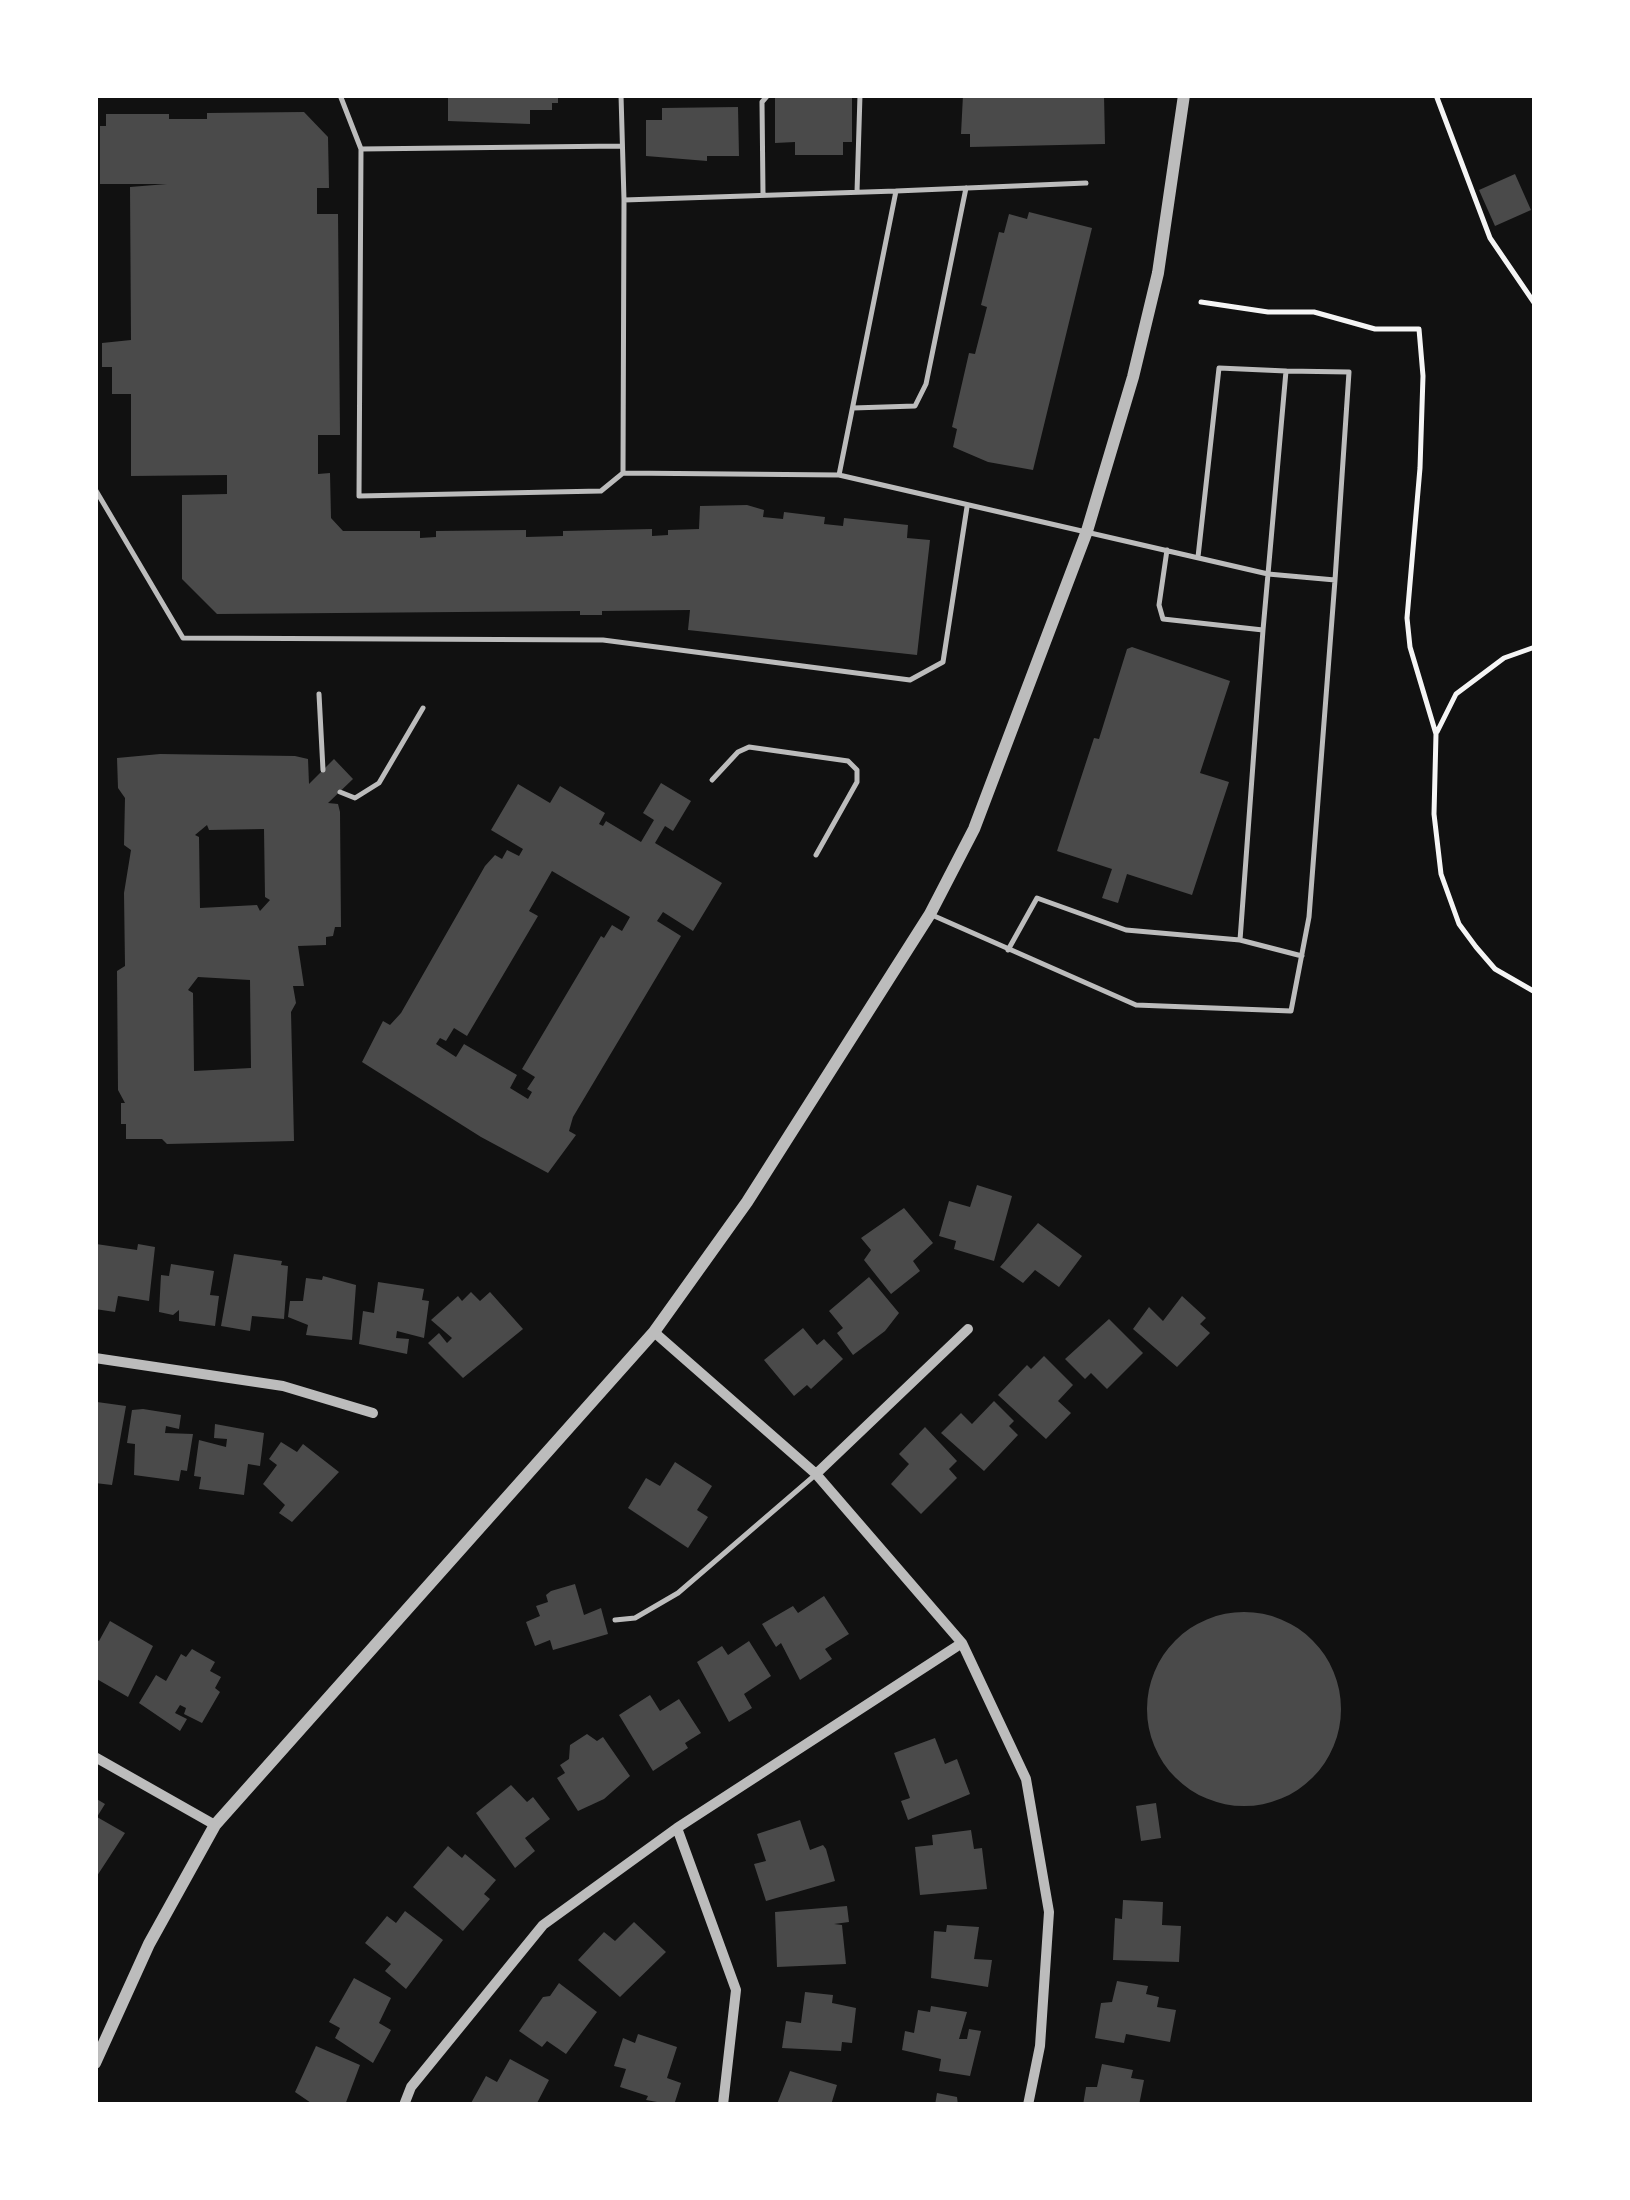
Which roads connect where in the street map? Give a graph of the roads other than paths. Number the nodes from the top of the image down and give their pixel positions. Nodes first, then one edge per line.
1 (340, 95) edge
2 (621, 95) edge
3 (768, 95) edge
4 (860, 95) edge
5 (1184, 95) edge
6 (622, 146) junction
7 (360, 149) junction
8 (1086, 183) dead end
9 (966, 188) junction
10 (896, 190) junction
11 (857, 192) junction
12 (763, 195) junction
13 (624, 200) junction
14 (1286, 371) junction
15 (852, 408) junction
16 (623, 473) junction
17 (839, 475) junction
18 (95, 489) edge
19 (968, 507) junction
20 (1087, 531) junction
21 (1166, 550) junction
22 (1198, 557) junction
23 (1268, 574) junction
24 (1335, 580) junction
25 (1263, 630) junction
26 (320, 694) dead end
27 (423, 708) dead end
28 (322, 770) dead end
29 (712, 780) dead end
30 (340, 792) dead end
31 (816, 855) dead end
32 (930, 914) junction
33 (1240, 940) junction
34 (1008, 950) junction
35 (1302, 956) junction
36 (968, 1328) dead end
37 (654, 1332) junction
38 (95, 1358) edge
39 (372, 1413) dead end
40 (816, 1474) junction
41 (615, 1620) dead end
42 (962, 1643) junction
43 (95, 1757) edge
44 (215, 1825) junction
45 (677, 1828) junction
46 (95, 2063) edge
47 (404, 2105) edge
48 (723, 2105) edge
49 (1028, 2105) edge

1 - 7 lane
2 - 6 lane
3 - 12 lane
4 - 11 lane
5 - 20 street
6 - 7 lane
6 - 13 lane
7 - 16 lane
8 - 9 lane
9 - 10 lane
9 - 15 lane
10 - 11 lane
10 - 15 lane
11 - 12 lane
12 - 13 lane
13 - 16 lane
14 - 22 lane
14 - 23 lane
14 - 24 lane
15 - 17 lane
16 - 17 lane
17 - 19 lane
18 - 19 lane
19 - 20 lane
20 - 21 lane
20 - 32 street
21 - 22 lane
21 - 25 lane
22 - 23 lane
23 - 24 lane
23 - 25 lane
24 - 35 lane
25 - 33 lane
26 - 28 lane
27 - 30 lane
29 - 31 lane
32 - 34 lane
32 - 37 street
33 - 34 lane
33 - 35 lane
34 - 35 lane
36 - 40 street
37 - 40 street
37 - 44 street
38 - 39 street
40 - 41 lane
40 - 42 street
42 - 45 street
42 - 49 street
43 - 44 street
44 - 46 street
45 - 47 street
45 - 48 street

